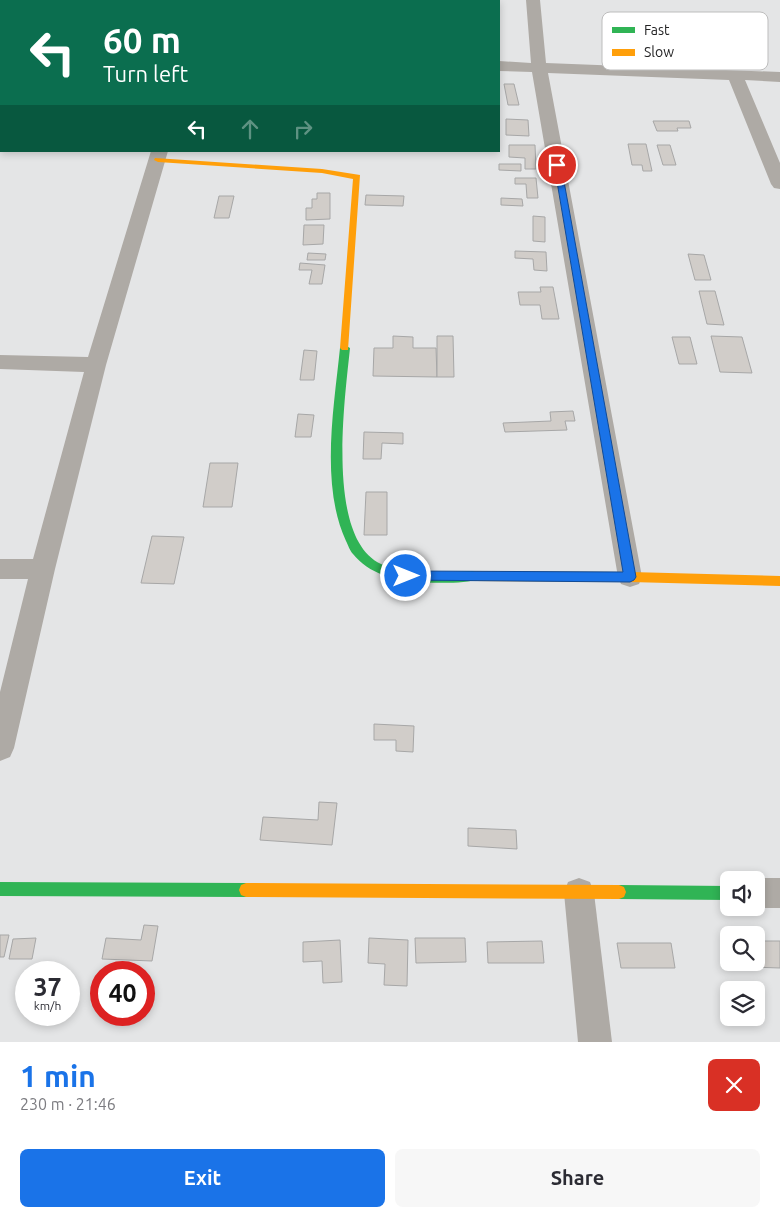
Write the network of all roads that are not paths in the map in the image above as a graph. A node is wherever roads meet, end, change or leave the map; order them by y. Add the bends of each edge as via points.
1 (533, 0) edge
2 (500, 66) edge
3 (539, 67) junction
4 (602, 70) edge
5 (604, 70) edge
6 (735, 76) junction
7 (780, 78) edge
8 (159, 155) edge
9 (780, 184) edge
10 (0, 362) edge
11 (96, 365) junction
12 (0, 569) edge
13 (43, 569) junction
14 (630, 577) junction
15 (780, 581) edge
16 (0, 748) edge
17 (0, 889) edge
18 (579, 893) junction
19 (720, 893) edge
20 (765, 893) edge
21 (780, 894) edge
22 (595, 1042) edge

1 - 3 street
2 - 3 street
3 - 4 street
3 - 14 street
5 - 6 street
6 - 7 street
6 - 9 street
8 - 11 street
8 - 14 street via 322,171 357,178 336,470 340,505 352,543 362,559 375,568 406,576
10 - 11 street
11 - 13 street
12 - 13 street
13 - 16 street
14 - 15 street
17 - 18 street
18 - 19 street
18 - 22 street
20 - 21 street

